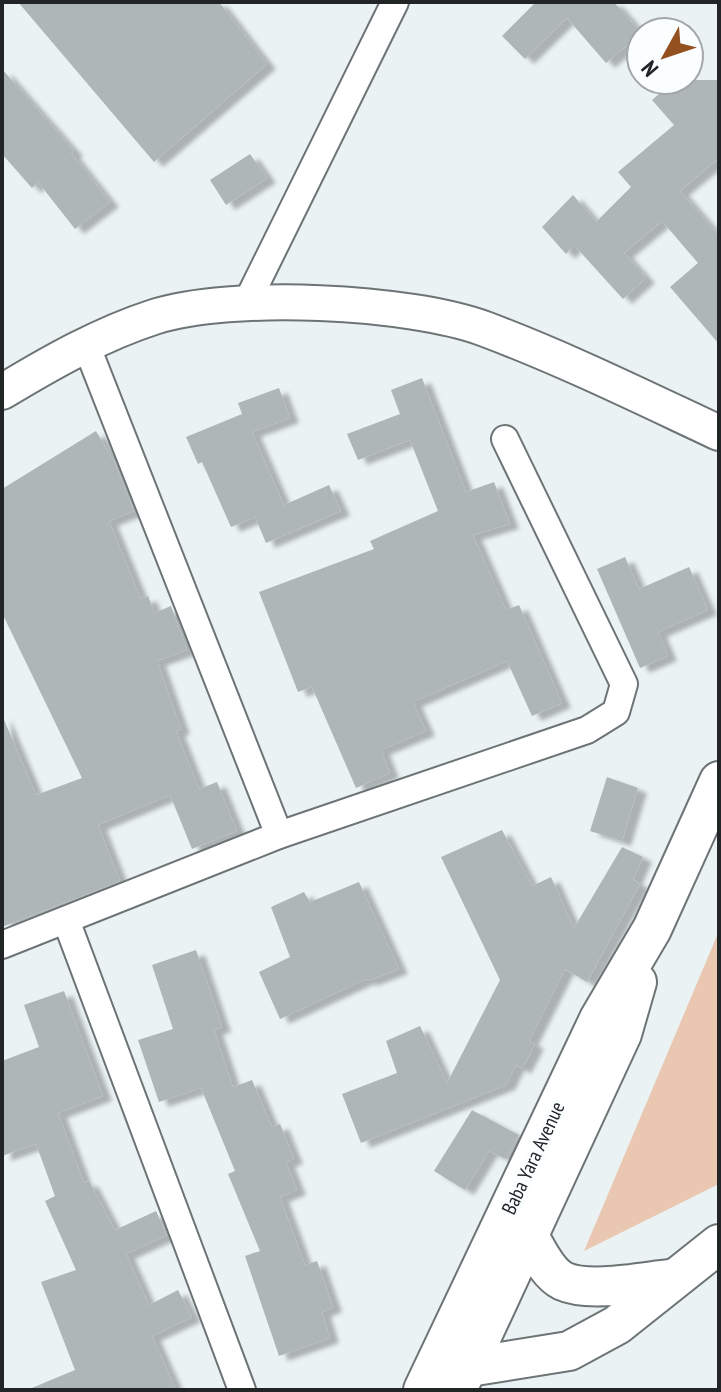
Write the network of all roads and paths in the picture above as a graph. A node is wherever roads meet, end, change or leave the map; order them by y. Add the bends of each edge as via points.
1 (395, 2) edge
2 (247, 302) junction
3 (87, 347) junction
4 (2, 392) edge
5 (719, 433) edge
6 (505, 439) dead end
7 (719, 781) edge
8 (279, 835) junction
9 (66, 920) junction
10 (652, 929) junction
11 (2, 945) edge
12 (529, 1236) junction
13 (719, 1244) edge
14 (670, 1279) junction
15 (445, 1380) edge
16 (242, 1390) edge

1 - 2 street
2 - 3 street via 156,316
2 - 5 street via 373,306 483,328
3 - 4 street
3 - 8 street
6 - 8 street via 624,684 616,712 587,730
7 - 10 main road, Baba Yara Avenue
8 - 9 street
9 - 11 street
9 - 16 street
10 - 12 main road, Baba Yara Avenue via 622,1034
10 - 15 main road, Baba Yara Avenue via 599,1019
12 - 14 main road via 550,1270 564,1281 603,1286
12 - 15 main road, Baba Yara Avenue
13 - 14 main road
14 - 15 main road via 617,1325 569,1351

